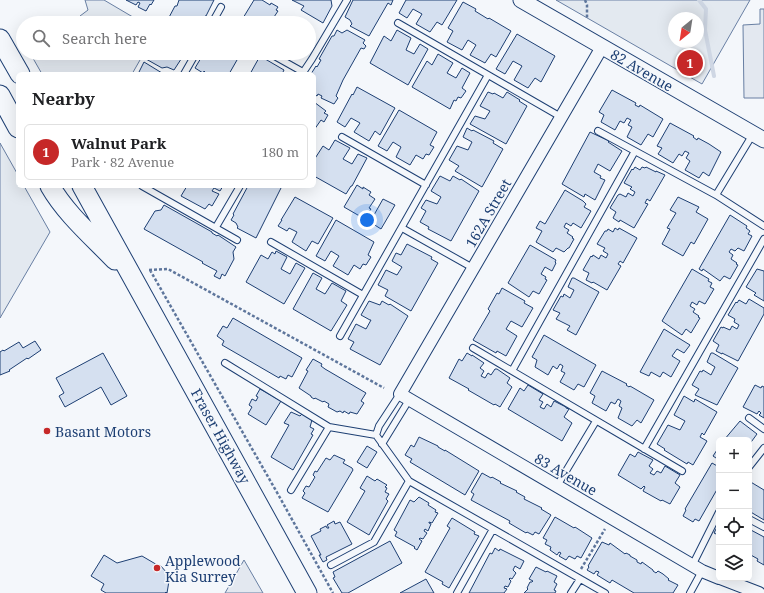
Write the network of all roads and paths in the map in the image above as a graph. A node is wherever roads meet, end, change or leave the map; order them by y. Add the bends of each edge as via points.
1 (347, 0) edge
2 (521, 0) edge
3 (585, 0) edge
4 (221, 7) dead end
5 (217, 16) edge
6 (587, 19) dead end
7 (398, 23) dead end
8 (0, 38) edge
9 (602, 47) junction
10 (316, 52) edge
11 (192, 60) edge
12 (281, 60) edge
13 (311, 60) edge
14 (19, 72) edge
15 (185, 72) edge
16 (300, 72) edge
17 (303, 72) edge
18 (488, 75) junction
19 (0, 95) edge
20 (561, 117) junction
21 (16, 124) edge
22 (598, 131) dead end
23 (342, 137) dead end
24 (758, 137) edge
25 (635, 151) junction
26 (426, 185) junction
27 (51, 188) edge
28 (83, 188) edge
29 (146, 188) edge
30 (239, 188) edge
31 (716, 195) junction
32 (764, 226) edge
33 (216, 228) junction
34 (402, 228) junction
35 (237, 240) dead end
36 (764, 240) edge
37 (272, 242) dead end
38 (473, 268) junction
39 (143, 274) junction
40 (364, 295) junction
41 (340, 336) dead end
42 (473, 348) dead end
43 (225, 363) dead end
44 (512, 371) junction
45 (384, 388) dead end
46 (404, 397) junction
47 (749, 418) dead end
48 (596, 421) junction
49 (329, 427) junction
50 (764, 429) edge
51 (376, 435) junction
52 (382, 444) junction
53 (764, 448) edge
54 (644, 449) junction
55 (752, 463) edge
56 (682, 472) dead end
57 (409, 482) junction
58 (557, 486) junction
59 (291, 490) dead end
60 (716, 520) edge
61 (752, 520) edge
62 (764, 526) edge
63 (605, 528) dead end
64 (493, 529) junction
65 (331, 565) dead end
66 (697, 568) junction
67 (716, 576) edge
68 (578, 578) junction
69 (728, 581) edge
70 (307, 593) edge
71 (333, 593) edge
72 (457, 593) edge
73 (571, 593) edge
74 (605, 593) edge
75 (690, 593) edge
76 (759, 593) edge

1 - 10 lane
2 - 9 street, 82 Avenue
3 - 6 path
4 - 5 lane
7 - 18 lane
8 - 14 main road
9 - 20 street, 162A Street
9 - 24 street, 82 Avenue
11 - 15 lane
12 - 16 lane
13 - 17 lane
18 - 20 lane
18 - 26 lane
19 - 21 main road
20 - 38 street, 162A Street
22 - 25 lane
23 - 26 lane
24 - 31 lane
25 - 31 lane
25 - 44 lane
26 - 34 lane
27 - 39 main road, Fraser Highway via 74,217
28 - 39 main road, Fraser Highway
29 - 33 lane
30 - 33 lane
31 - 32 lane
33 - 35 lane
34 - 38 lane
34 - 40 lane
36 - 54 lane
37 - 40 lane
38 - 46 street, 162A Street
39 - 45 path via 168,269
39 - 70 main road, Fraser Highway
39 - 71 path via 279,496
40 - 41 lane
42 - 44 lane
43 - 49 lane
44 - 48 lane
46 - 51 lane via 379,426
46 - 52 lane
46 - 58 street, 83 Avenue
47 - 50 lane
48 - 54 lane
48 - 58 lane
49 - 51 lane
49 - 59 lane
51 - 52 lane
52 - 57 lane
53 - 55 lane
54 - 56 lane
57 - 64 lane
57 - 65 lane via 374,542
58 - 66 street, 83 Avenue
60 - 66 lane
61 - 62 lane
63 - 68 path
64 - 68 lane
64 - 72 lane
66 - 67 street, 83 Avenue
66 - 75 lane
68 - 73 lane
68 - 74 lane
69 - 76 street, 83 Avenue

